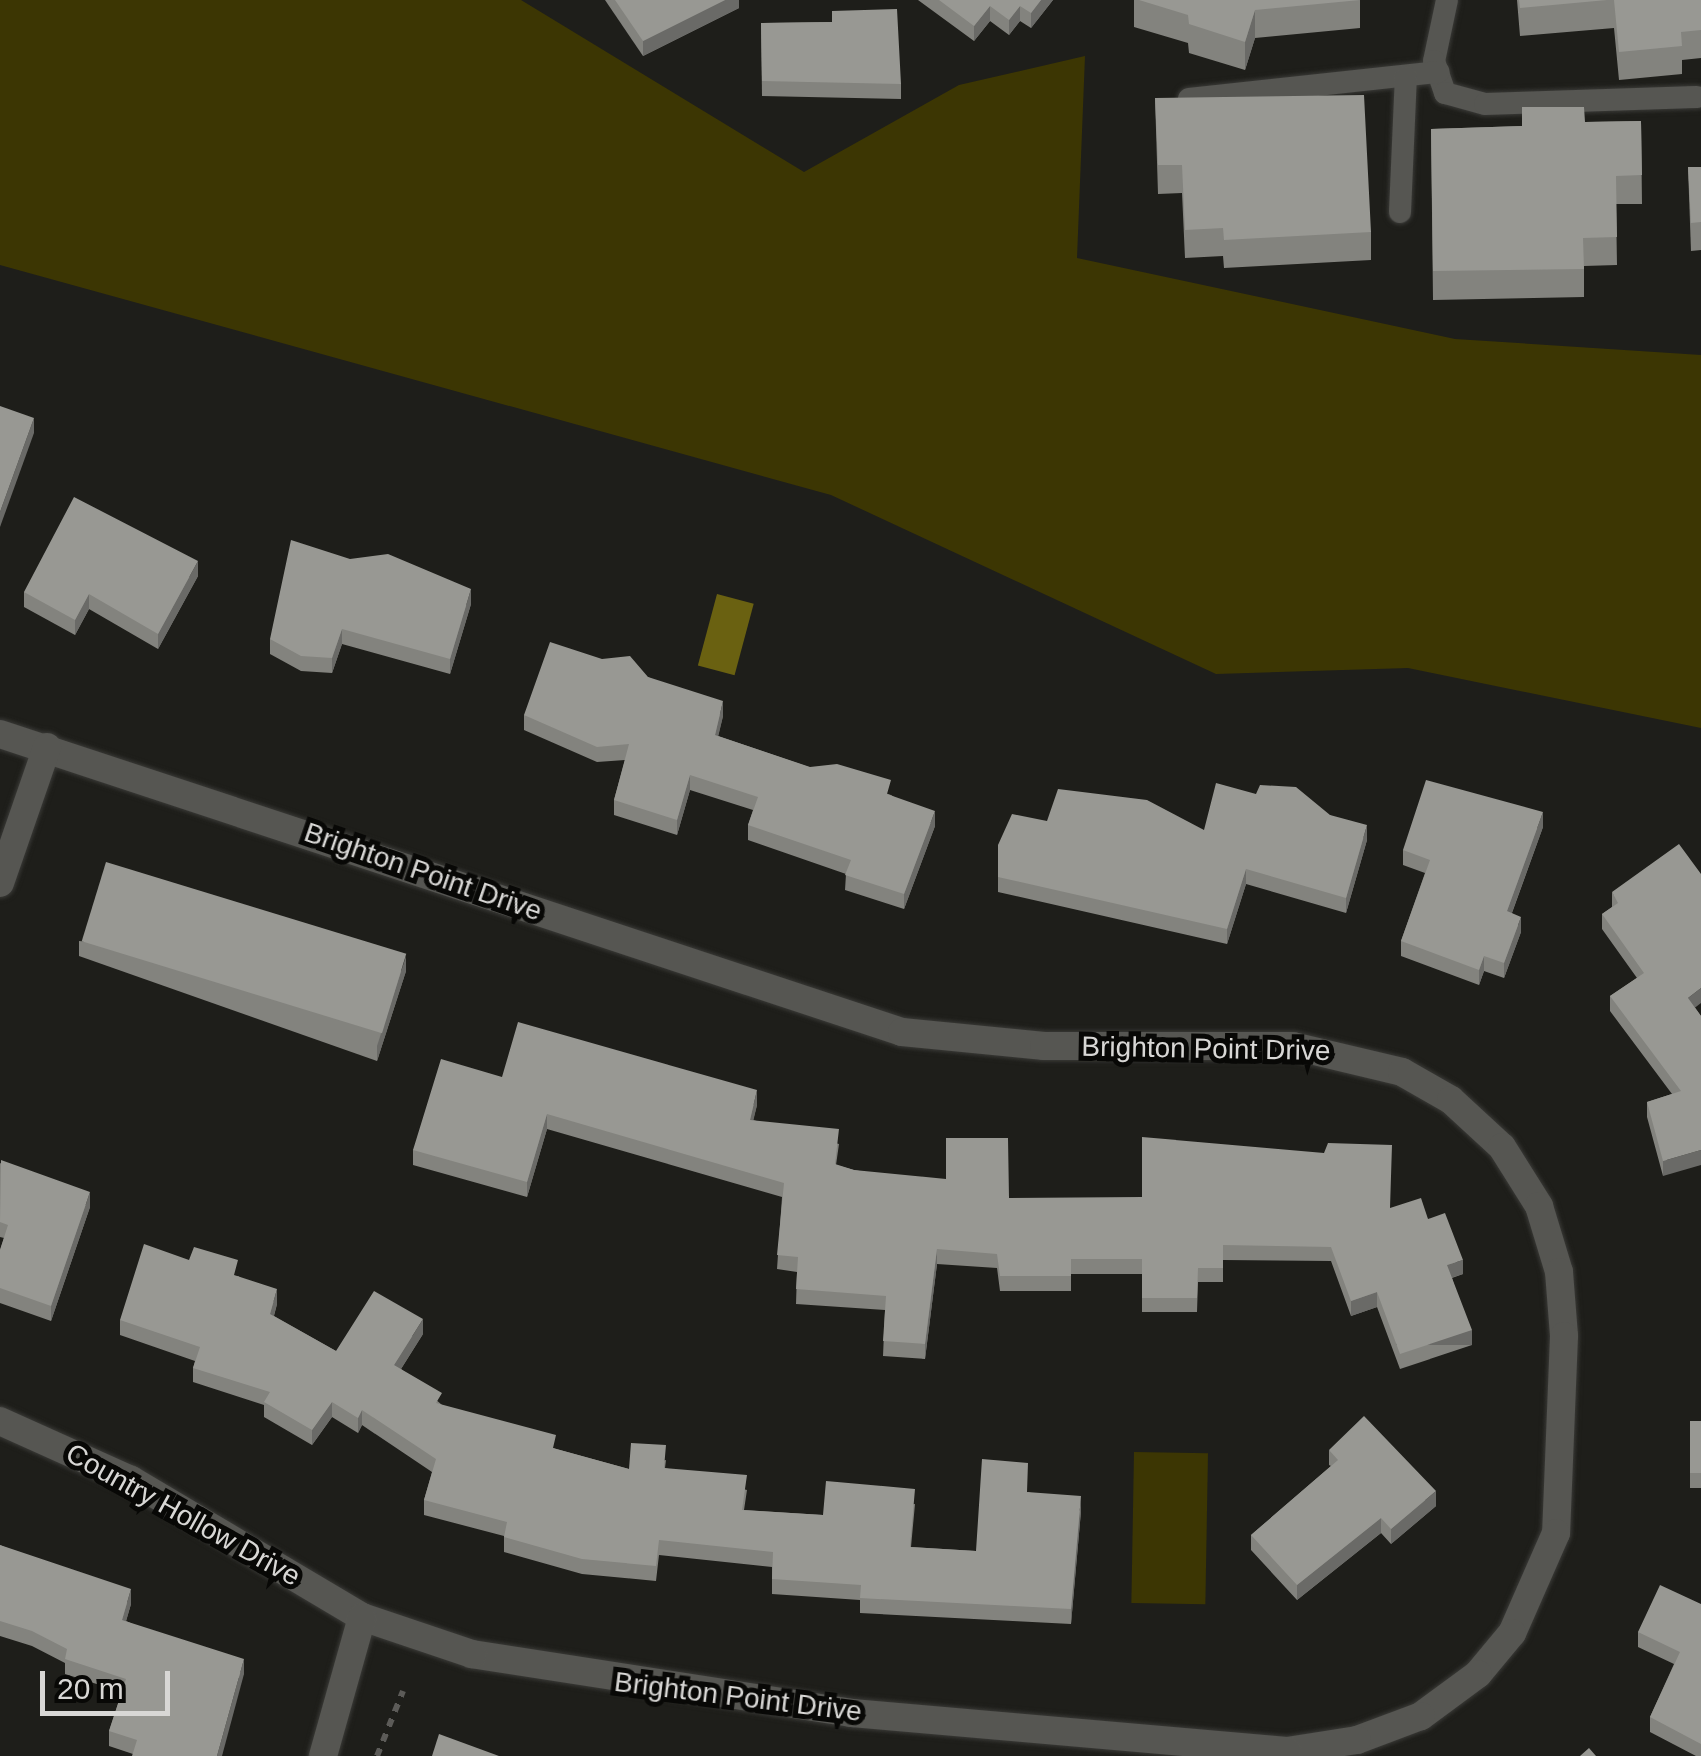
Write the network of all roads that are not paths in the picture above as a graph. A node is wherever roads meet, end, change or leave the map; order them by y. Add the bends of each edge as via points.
1 (1447, 0) edge
2 (1439, 72) junction
3 (1406, 77) junction
4 (1697, 97) dead end
5 (1189, 99) edge
6 (1400, 212) dead end
7 (0, 734) edge
8 (47, 747) junction
9 (0, 883) edge
10 (0, 1420) edge
11 (362, 1617) junction
12 (322, 1756) edge

1 - 2 lane
2 - 3 lane
2 - 4 lane via 1446,93 1485,104
3 - 5 lane
3 - 6 lane
7 - 8 street, Brighton Point Drive
8 - 9 street
8 - 11 street, Brighton Point Drive via 902,1032 1044,1046 1348,1053 1451,1100 1502,1147 1538,1206 1559,1272 1564,1336 1556,1533 1538,1586 1478,1674 1421,1716 1356,1740 1267,1750 852,1713 572,1676
10 - 11 street, Country Hollow Drive via 130,1480
11 - 12 street

